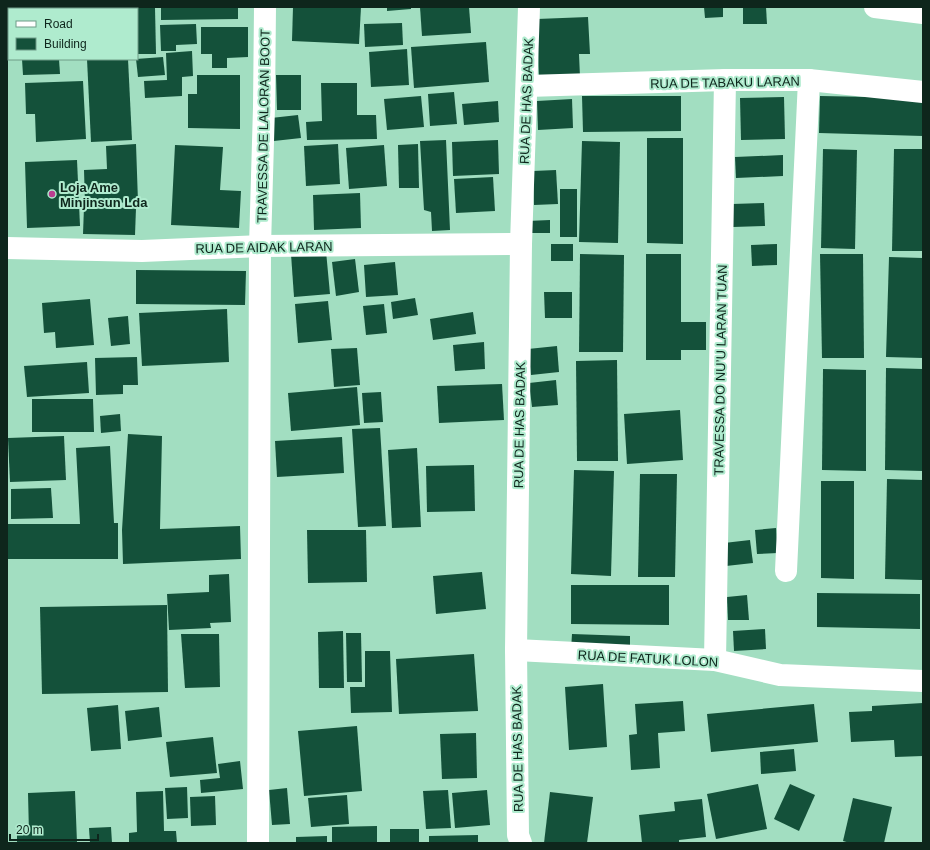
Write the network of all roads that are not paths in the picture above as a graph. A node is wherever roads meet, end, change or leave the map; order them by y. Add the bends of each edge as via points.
1 (265, 7) edge
2 (529, 7) edge
3 (875, 7) edge
4 (923, 13) edge
5 (725, 80) junction
6 (809, 80) junction
7 (527, 86) junction
8 (923, 92) edge
9 (521, 244) junction
10 (260, 246) junction
11 (7, 248) edge
12 (786, 571) dead end
13 (516, 650) junction
14 (715, 660) junction
15 (923, 681) edge
16 (258, 843) edge
17 (521, 843) edge

1 - 10 street, TRAVESSA DE LALORAN BOOT
2 - 7 street, RUA DE HAS BADAK
3 - 4 street
5 - 6 street, RUA DE TABAKU LARAN
5 - 7 street, RUA DE TABAKU LARAN
5 - 14 street, TRAVESSA DO NU’U LARAN TUAN
6 - 8 street, RUA DE TABAKU LARAN
6 - 12 street
7 - 9 street, RUA DE HAS BADAK
9 - 10 street, RUA DE AIDAK LARAN
9 - 13 street, RUA DE HAS BADAK
10 - 11 street, RUA DE AIDAK LARAN via 142,251
10 - 16 street, TRAVESSA DE LALORAN BOOT
13 - 14 street, RUA DE FATUK LOLON
13 - 17 street, RUA DE HAS BADAK via 518,835
14 - 15 street, RUA DE FATUK LOLON via 780,675

